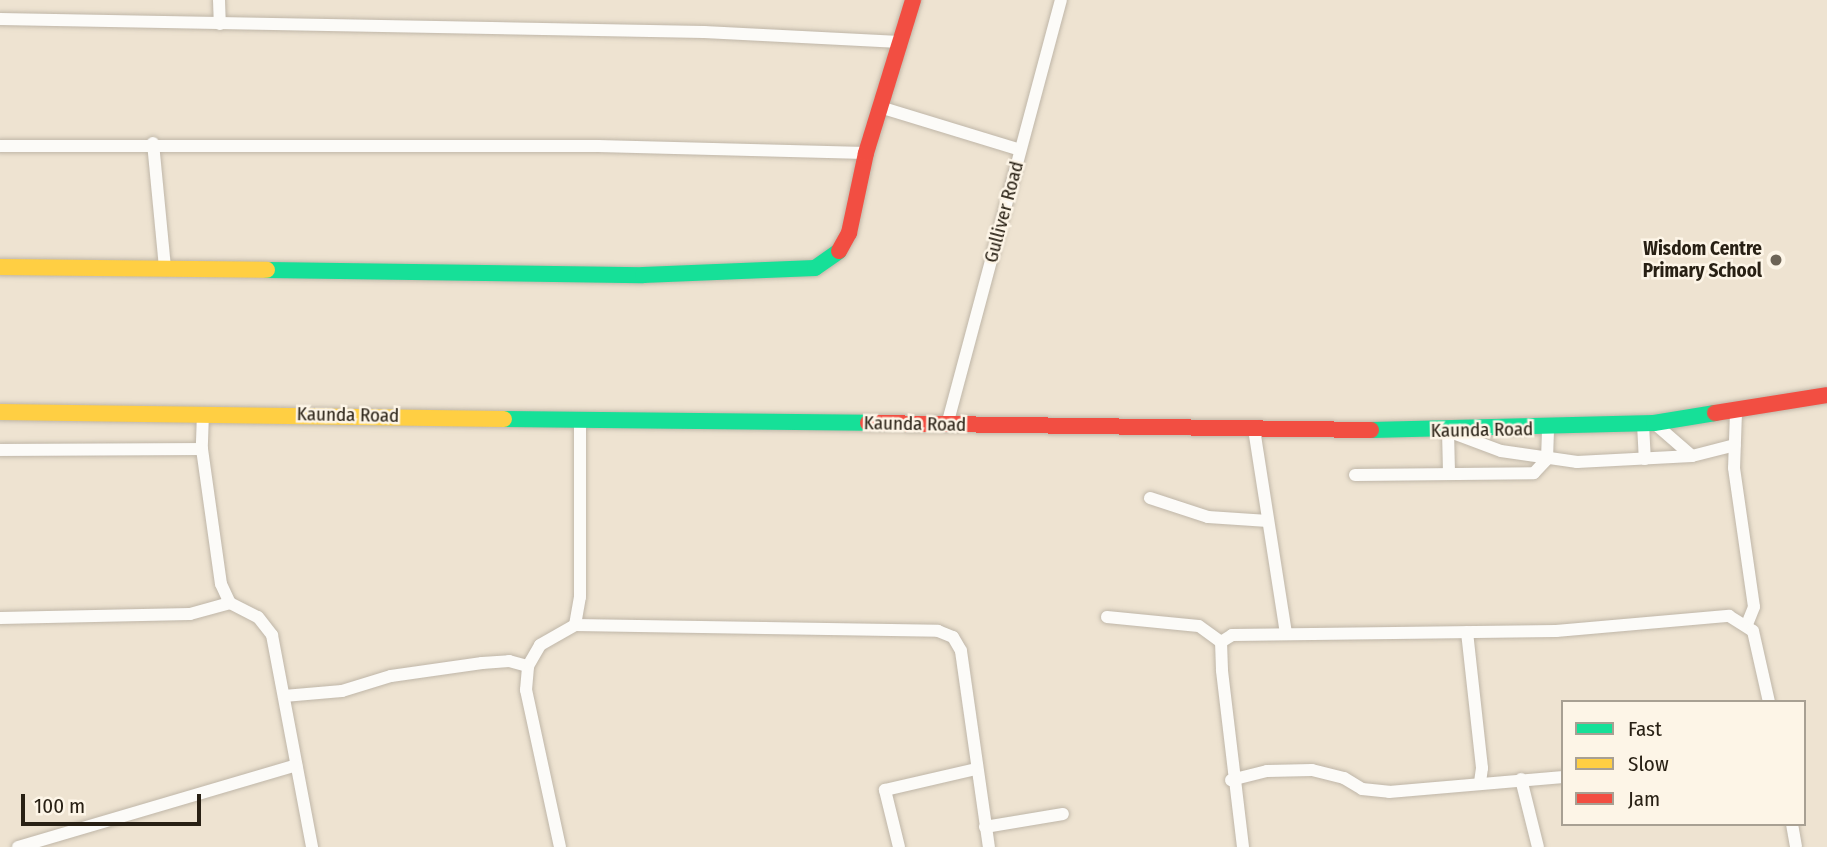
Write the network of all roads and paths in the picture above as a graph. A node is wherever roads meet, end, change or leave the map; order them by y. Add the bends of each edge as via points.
1 (219, 0) edge
2 (913, 0) edge
3 (1061, 0) edge
4 (0, 19) edge
5 (220, 24) junction
6 (900, 42) junction
7 (883, 108) junction
8 (153, 144) junction
9 (0, 146) edge
10 (1020, 150) junction
11 (866, 153) junction
12 (0, 267) edge
13 (165, 267) junction
14 (1827, 395) edge
15 (0, 412) edge
16 (1736, 412) junction
17 (202, 413) junction
18 (580, 418) junction
19 (1649, 423) junction
20 (947, 425) junction
21 (1254, 429) junction
22 (1548, 429) junction
23 (1448, 431) junction
24 (1734, 445) junction
25 (202, 449) junction
26 (0, 450) edge
27 (1692, 456) junction
28 (1547, 459) junction
29 (1645, 459) junction
30 (1449, 473) junction
31 (1355, 475) dead end
32 (1150, 498) dead end
33 (1268, 521) junction
34 (230, 603) junction
35 (1107, 617) dead end
36 (0, 618) edge
37 (1747, 624) junction
38 (575, 625) junction
39 (1466, 632) junction
40 (1286, 633) junction
41 (1221, 642) junction
42 (528, 666) junction
43 (284, 696) junction
44 (1769, 700) edge
45 (296, 765) junction
46 (976, 769) junction
47 (1561, 777) edge
48 (1521, 779) junction
49 (1231, 780) junction
50 (1480, 783) junction
51 (1063, 814) dead end
52 (1792, 826) edge
53 (985, 828) junction
54 (18, 847) edge
55 (312, 847) edge
56 (559, 847) edge
57 (899, 847) edge
58 (989, 847) edge
59 (1242, 847) edge
60 (1538, 847) edge
61 (1797, 847) edge

1 - 5 street
2 - 6 main road
3 - 10 street, Gulliver Road
4 - 5 street
5 - 6 street via 704,32
6 - 7 main road
7 - 10 street
7 - 11 main road
8 - 9 street
8 - 11 street
8 - 13 street
10 - 20 street, Gulliver Road
11 - 13 main road via 845,245 827,263 802,271 643,275
12 - 13 main road
14 - 16 main road, Kaunda Road
15 - 17 main road, Kaunda Road
16 - 19 main road, Kaunda Road
16 - 24 street
17 - 18 main road, Kaunda Road
17 - 25 street
18 - 20 main road, Kaunda Road
18 - 38 street via 580,597
19 - 22 main road, Kaunda Road
19 - 27 street
19 - 29 street
20 - 21 main road, Kaunda Road
21 - 23 main road, Kaunda Road
21 - 33 street
22 - 23 main road, Kaunda Road
22 - 28 street
23 - 28 street via 1476,445
23 - 30 street
24 - 27 street
24 - 37 street via 1754,607
25 - 26 street
25 - 34 street via 221,584
27 - 29 street
28 - 29 street
28 - 30 street via 1534,473
30 - 31 street
32 - 33 street via 1208,517
33 - 40 street via 1279,564
34 - 36 street via 190,614
34 - 43 street via 267,624
35 - 41 street via 1199,626
37 - 39 street via 1719,615 1591,630
37 - 44 street via 1757,640
38 - 42 street via 540,645
38 - 46 street via 937,631 953,637 961,651
39 - 40 street
39 - 50 street
40 - 41 street via 1233,635
41 - 49 street
42 - 43 street via 509,661 470,665 391,676 342,691
42 - 56 street via 529,712
43 - 45 street
45 - 54 street
45 - 55 street
46 - 53 street
46 - 57 street via 885,790
47 - 48 street
48 - 50 street
48 - 60 street
49 - 50 street via 1294,769 1344,778 1373,792
49 - 59 street
51 - 53 street
52 - 61 street
53 - 58 street

